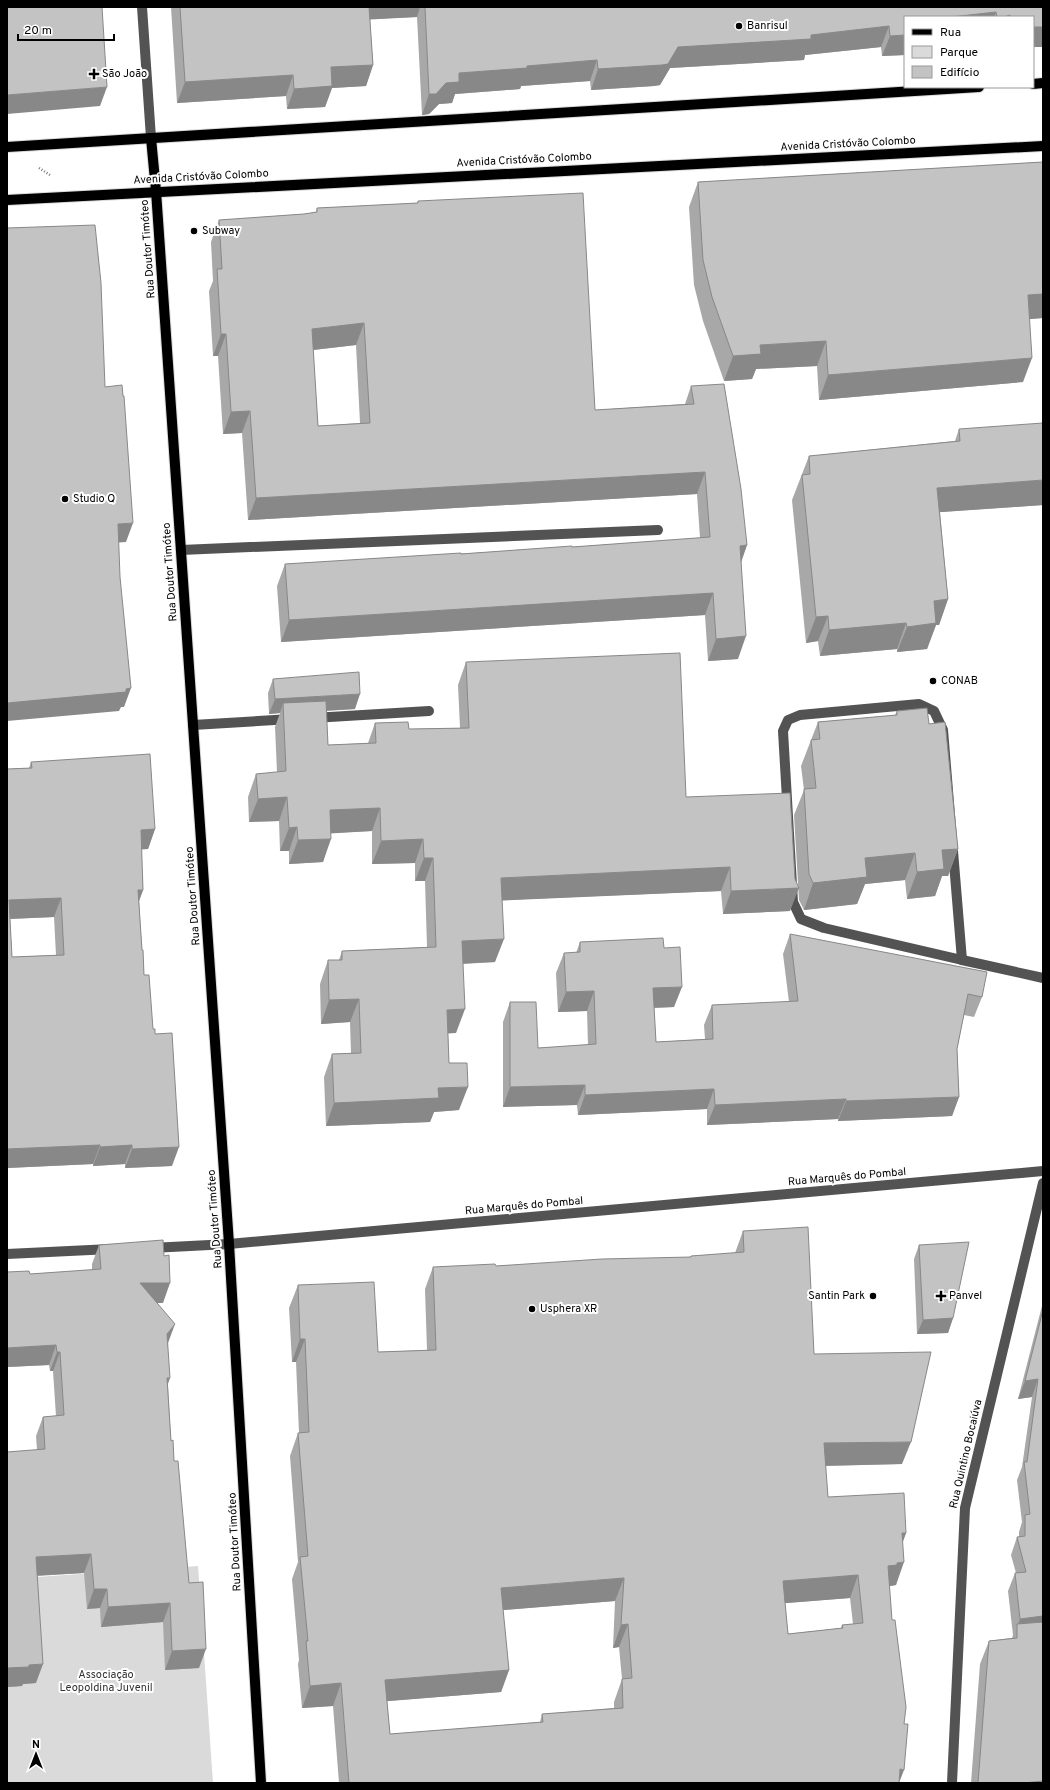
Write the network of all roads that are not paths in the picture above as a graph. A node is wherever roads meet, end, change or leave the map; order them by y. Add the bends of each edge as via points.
1 (142, 7) edge
2 (963, 88) edge
3 (151, 138) junction
4 (1043, 146) edge
5 (8, 147) edge
6 (156, 191) junction
7 (7, 200) edge
8 (658, 530) dead end
9 (181, 550) junction
10 (429, 711) dead end
11 (193, 725) junction
12 (962, 960) junction
13 (1043, 978) edge
14 (1043, 1171) edge
15 (1043, 1183) edge
16 (229, 1244) junction
17 (142, 1248) edge
18 (118, 1249) edge
19 (7, 1254) edge
20 (261, 1783) edge
21 (952, 1783) edge

1 - 3 street, Rua Doutor Timóteo
2 - 3 main road
3 - 5 main road
3 - 6 main road, Rua Doutor Timóteo
4 - 6 main road, Avenida Cristóvão Colombo
6 - 7 main road, Avenida Cristóvão Colombo
6 - 9 main road, Rua Doutor Timóteo
8 - 9 street
9 - 11 main road, Rua Doutor Timóteo
10 - 11 street
11 - 16 main road, Rua Doutor Timóteo
12 - 12 street via 824,928 801,919 793,902 783,731 788,720 800,715 919,704 934,711 943,730
12 - 13 street
14 - 16 street, Rua Marquês do Pombal
15 - 21 street, Rua Quintino Bocaiúva via 965,1508
16 - 17 street, Rua Marquês do Pombal
16 - 20 main road, Rua Doutor Timóteo
18 - 19 street

